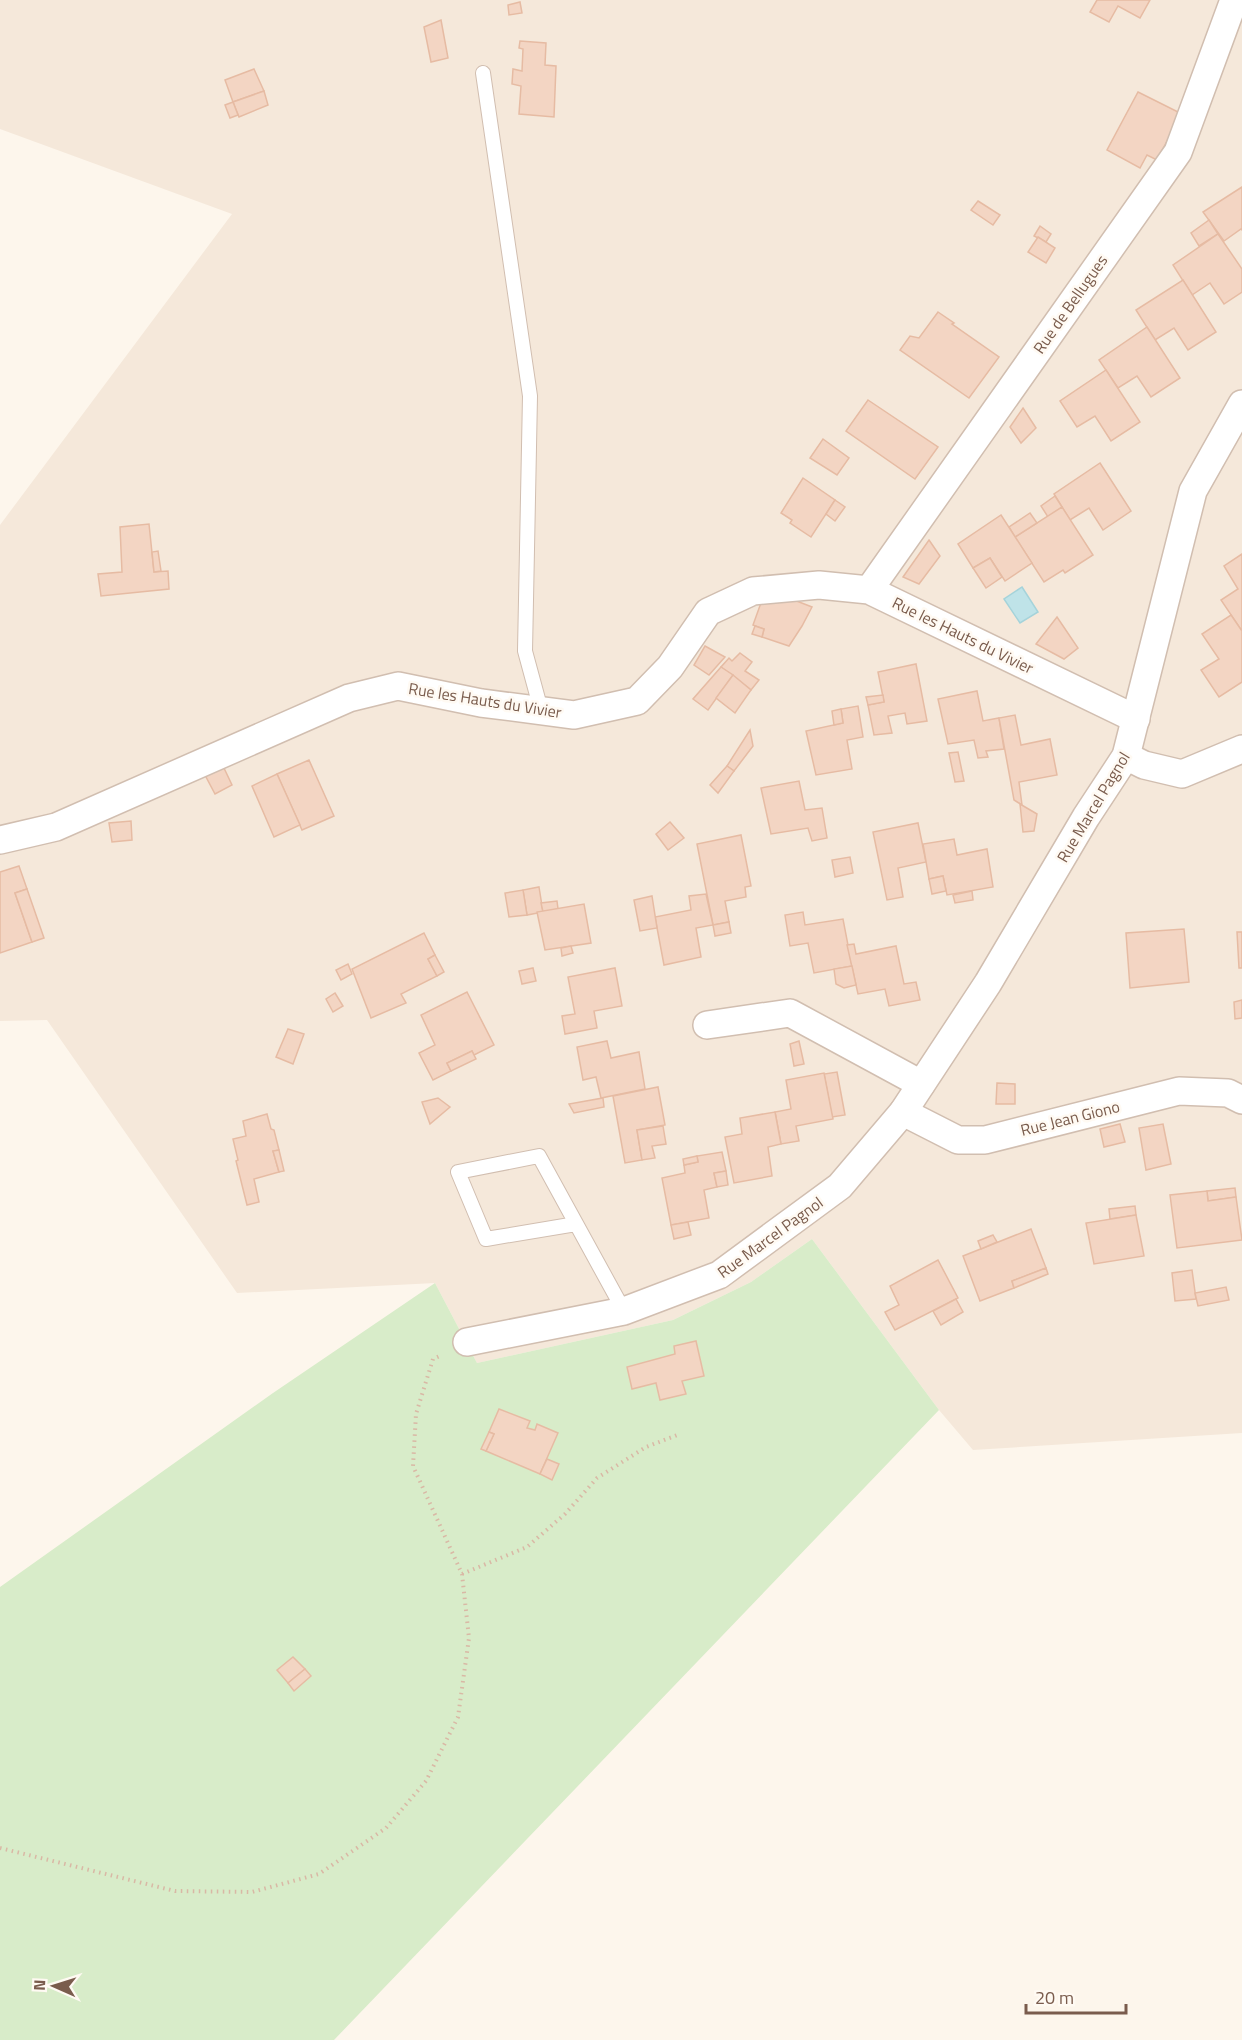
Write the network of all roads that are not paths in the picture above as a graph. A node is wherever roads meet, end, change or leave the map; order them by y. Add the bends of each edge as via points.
1 (1237, 2) edge
2 (483, 73) dead end
3 (1242, 404) edge
4 (869, 590) junction
5 (541, 710) junction
6 (1136, 719) junction
7 (1242, 750) edge
8 (1126, 756) junction
9 (0, 840) edge
10 (707, 1025) dead end
11 (921, 1084) junction
12 (1242, 1100) edge
13 (903, 1112) junction
14 (576, 1224) junction
15 (624, 1311) junction
16 (466, 1342) road end

1 - 4 street, Rue de Bellugues via 1178,152
2 - 5 lane via 530,396 525,651
3 - 6 street, Rue Marcel Pagnol via 1193,491
4 - 5 street, Rue les Hauts du Vivier via 819,585 753,591 708,612 670,667 637,701 574,715
4 - 6 street, Rue les Hauts du Vivier
5 - 9 street, Rue les Hauts du Vivier via 481,703 398,686 349,698 56,827
6 - 8 street, Rue Marcel Pagnol
7 - 8 street via 1182,774 1144,765
8 - 11 street, Rue Marcel Pagnol via 988,983
10 - 11 street via 790,1013
11 - 13 street, Rue Marcel Pagnol
12 - 13 street, Rue Jean Giono via 1228,1093 1179,1091 985,1140 958,1140
13 - 15 street, Rue Marcel Pagnol via 840,1186 719,1275
14 - 14 lane via 539,1156 458,1172 486,1239
14 - 15 lane
15 - 16 street, Rue Marcel Pagnol

